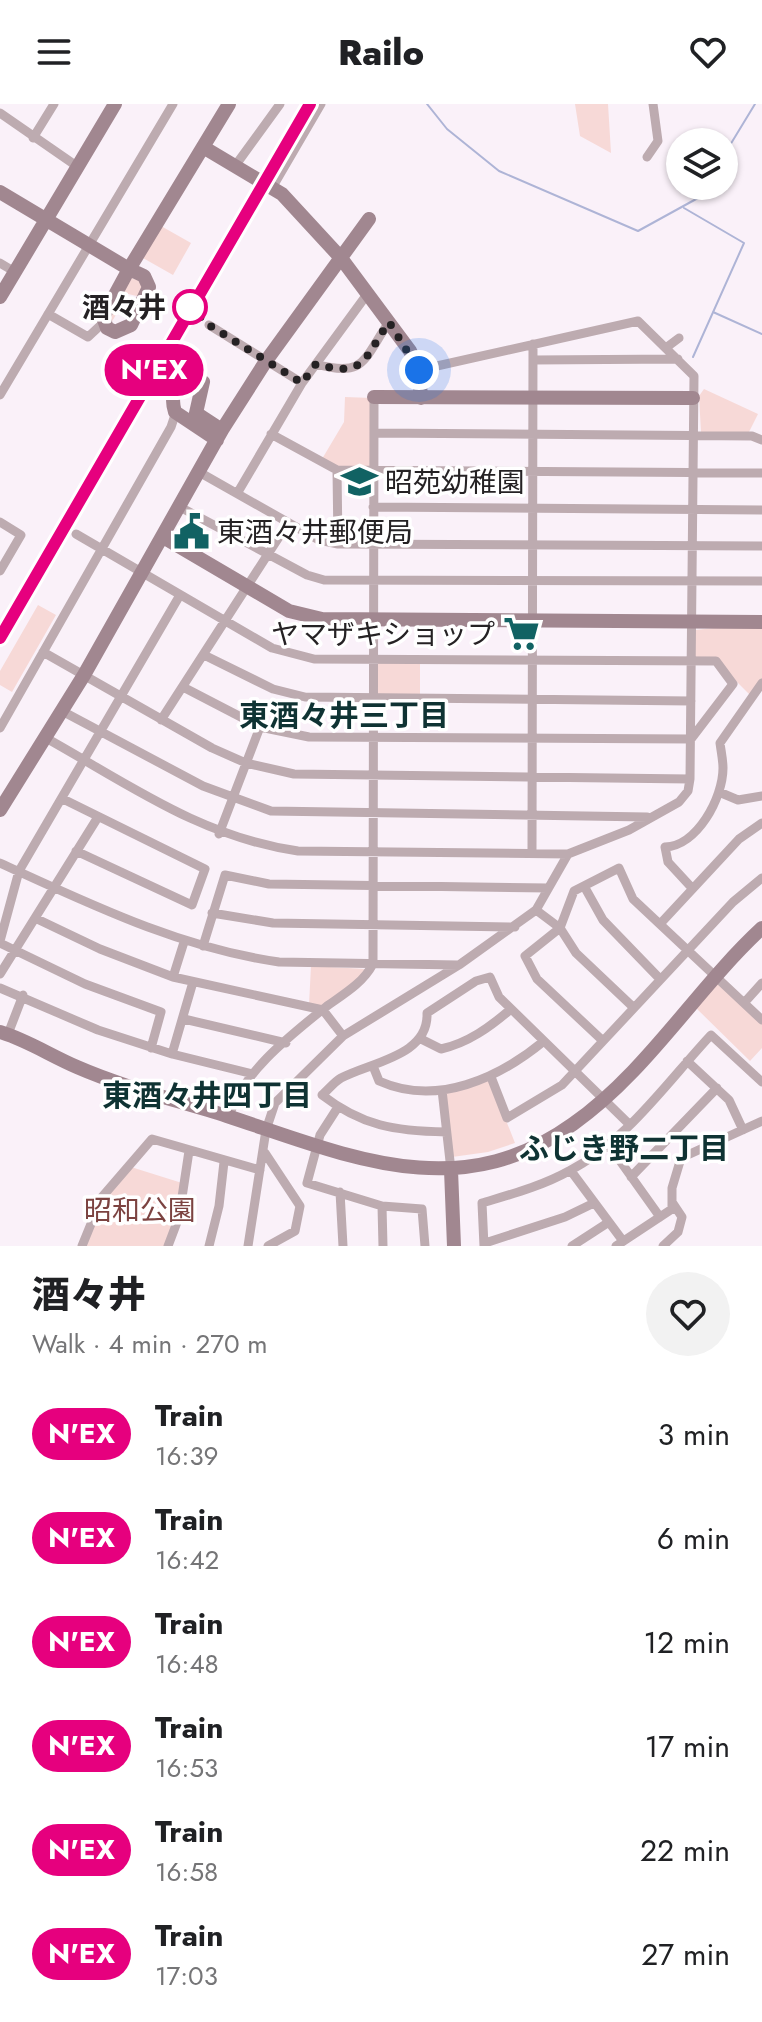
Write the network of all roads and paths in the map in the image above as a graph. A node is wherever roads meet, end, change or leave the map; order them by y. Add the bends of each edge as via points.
1 (54, 104) edge
2 (115, 104) edge
3 (173, 104) edge
4 (228, 104) edge
5 (280, 104) edge
6 (321, 104) edge
7 (653, 104) edge
8 (0, 113) edge
9 (33, 138) junction
10 (203, 147) junction
11 (647, 157) dead end
12 (235, 166) junction
13 (78, 167) junction
14 (272, 188) junction
15 (0, 192) edge
16 (369, 219) dead end
17 (45, 220) junction
18 (88, 246) junction
19 (341, 258) junction
20 (0, 263) edge
21 (129, 269) junction
22 (15, 272) junction
23 (368, 293) junction
24 (0, 297) edge
25 (48, 314) junction
26 (389, 322) junction
27 (103, 323) junction
28 (209, 325) dead end
29 (679, 338) dead end
30 (533, 344) junction
31 (667, 347) junction
32 (678, 359) junction
33 (534, 360) junction
34 (266, 361) junction
35 (316, 364) junction
36 (419, 370) junction
37 (302, 383) junction
38 (0, 395) edge
39 (374, 397) joint
40 (421, 398) junction
41 (533, 398) junction
42 (693, 398) junction
43 (176, 412) junction
44 (374, 433) junction
45 (271, 434) junction
46 (219, 435) junction
47 (533, 435) junction
48 (692, 436) junction
49 (762, 440) edge
50 (337, 470) junction
51 (373, 470) junction
52 (199, 472) junction
53 (534, 472) junction
54 (691, 473) junction
55 (762, 473) edge
56 (238, 492) junction
57 (180, 507) junction
58 (373, 507) junction
59 (533, 508) junction
60 (692, 510) junction
61 (762, 510) edge
62 (0, 522) edge
63 (288, 523) junction
64 (76, 534) dead end
65 (163, 537) junction
66 (338, 544) junction
67 (375, 544) junction
68 (533, 545) junction
69 (692, 546) junction
70 (762, 546) edge
71 (102, 549) junction
72 (267, 554) junction
73 (0, 571) edge
74 (141, 572) junction
75 (374, 580) junction
76 (534, 581) junction
77 (691, 581) junction
78 (762, 581) edge
79 (246, 587) junction
80 (180, 595) junction
81 (374, 620) junction
82 (224, 621) junction
83 (533, 621) junction
84 (690, 622) junction
85 (762, 622) edge
86 (43, 652) junction
87 (204, 655) junction
88 (373, 659) junction
89 (533, 661) junction
90 (690, 662) junction
91 (84, 675) junction
92 (762, 683) edge
93 (183, 687) junction
94 (121, 697) junction
95 (374, 699) junction
96 (533, 700) junction
97 (691, 701) junction
98 (62, 711) junction
99 (161, 720) junction
100 (260, 727) junction
101 (0, 728) edge
102 (102, 730) junction
103 (46, 738) junction
104 (373, 738) junction
105 (532, 738) junction
106 (691, 739) junction
107 (85, 760) junction
108 (246, 763) junction
109 (374, 775) junction
110 (532, 777) junction
111 (690, 779) junction
112 (719, 792) junction
113 (762, 796) edge
114 (63, 799) junction
115 (231, 799) junction
116 (0, 810) edge
117 (374, 815) junction
118 (532, 816) junction
119 (98, 817) junction
120 (650, 817) junction
121 (762, 823) edge
122 (219, 834) junction
123 (76, 851) junction
124 (374, 852) junction
125 (532, 852) junction
126 (568, 854) junction
127 (0, 863) edge
128 (19, 871) junction
129 (762, 878) edge
130 (54, 886) junction
131 (584, 886) junction
132 (373, 887) junction
133 (548, 888) junction
134 (692, 888) junction
135 (536, 910) junction
136 (212, 913) junction
137 (35, 918) junction
138 (660, 924) junction
139 (373, 927) junction
140 (515, 927) junction
141 (560, 928) junction
142 (762, 928) edge
143 (0, 942) edge
144 (184, 942) junction
145 (203, 946) junction
146 (14, 951) junction
147 (686, 951) junction
148 (373, 964) junction
149 (459, 965) junction
150 (0, 974) edge
151 (173, 977) junction
152 (717, 977) junction
153 (660, 979) junction
154 (193, 982) junction
155 (762, 983) edge
156 (0, 988) edge
157 (23, 995) junction
158 (744, 1003) junction
159 (633, 1007) junction
160 (511, 1009) junction
161 (323, 1010) junction
162 (184, 1019) junction
163 (762, 1020) edge
164 (4, 1033) edge
165 (343, 1036) junction
166 (421, 1039) junction
167 (602, 1040) junction
168 (544, 1041) junction
169 (286, 1043) junction
170 (151, 1048) junction
171 (172, 1054) junction
172 (687, 1061) junction
173 (373, 1066) junction
174 (574, 1070) junction
175 (253, 1074) junction
176 (491, 1077) junction
177 (762, 1082) edge
178 (717, 1088) junction
179 (442, 1090) junction
180 (604, 1100) junction
181 (338, 1107) junction
182 (229, 1117) junction
183 (762, 1121) edge
184 (629, 1124) junction
185 (266, 1130) junction
186 (743, 1130) junction
187 (446, 1132) junction
188 (608, 1144) junction
189 (316, 1145) junction
190 (189, 1151) junction
191 (265, 1153) junction
192 (224, 1162) junction
193 (260, 1170) junction
194 (451, 1170) junction
195 (571, 1171) junction
196 (631, 1177) junction
197 (340, 1192) junction
198 (672, 1202) junction
199 (594, 1203) junction
200 (382, 1206) junction
201 (660, 1217) junction
202 (609, 1222) junction
203 (484, 1244) edge
204 (620, 1244) edge
205 (82, 1246) edge
206 (168, 1246) edge
207 (209, 1246) edge
208 (248, 1246) edge
209 (268, 1246) edge
210 (343, 1246) edge
211 (383, 1246) edge
212 (425, 1246) edge
213 (454, 1246) edge
214 (572, 1246) edge
215 (663, 1246) edge

1 - 9 street
2 - 13 street
3 - 18 street
4 - 10 street
5 - 12 street
6 - 14 street
7 - 11 street via 658,141
8 - 9 street
9 - 13 street
10 - 12 street
10 - 21 street
12 - 14 street
13 - 17 street
14 - 19 street
15 - 17 street
16 - 19 street
17 - 18 street
17 - 22 street
18 - 21 street
18 - 25 street
19 - 23 street
19 - 34 street
20 - 22 street
21 - 27 street
21 - 27 street via 148,281 145,300 126,329 115,332
22 - 24 street
23 - 26 street
23 - 35 street
25 - 27 street via 88,337
25 - 38 street
26 - 35 street via 358,367 344,372
26 - 36 street
28 - 34 street
29 - 31 street
30 - 31 street via 638,321
30 - 33 street
30 - 36 street
31 - 32 street
32 - 33 street
32 - 42 street via 694,376
33 - 41 street
34 - 37 street
34 - 46 street
35 - 37 street
36 - 40 street
37 - 45 street
39 - 40 street
39 - 44 street
40 - 41 street
41 - 42 street
41 - 47 street
42 - 48 street
43 - 46 street
43 - 46 street via 177,386 187,377 198,378 205,386 196,413
43 - 71 street
44 - 47 street
44 - 51 street
45 - 50 street
45 - 56 street
46 - 52 street
47 - 48 street
47 - 53 street
48 - 49 street
48 - 54 street
50 - 51 street
50 - 66 street
51 - 53 street
51 - 58 street
52 - 56 street
52 - 57 street
53 - 54 street
53 - 59 street
54 - 55 street
54 - 60 street
56 - 63 street
57 - 65 street
57 - 72 street
58 - 59 street
58 - 67 street
59 - 60 street
59 - 68 street
60 - 61 street
60 - 69 street
62 - 73 street via 21,535
63 - 66 street
63 - 72 street
64 - 71 street
65 - 74 street
65 - 79 street
66 - 67 street
67 - 68 street
67 - 75 street
68 - 69 street
68 - 76 street
69 - 70 street
69 - 77 street
71 - 74 street
71 - 86 street
72 - 75 street via 324,580
72 - 79 street
74 - 80 street
74 - 91 street
75 - 76 street
75 - 81 street
76 - 77 street
76 - 83 street
77 - 78 street
77 - 84 street
79 - 81 street via 289,611 322,619
79 - 82 street
80 - 82 street
80 - 94 street
81 - 83 street
81 - 88 street
82 - 87 street
82 - 88 street via 272,648 314,659
83 - 84 street
83 - 89 street
84 - 85 street
84 - 90 street
86 - 91 street
86 - 101 street
87 - 93 street
87 - 95 street via 273,689 305,697
88 - 89 street
88 - 95 street
89 - 90 street
89 - 96 street
90 - 97 street
90 - 106 street via 716,661 733,684
91 - 94 street
91 - 98 street
92 - 112 street via 720,743
93 - 99 street
93 - 100 street
94 - 99 street
94 - 102 street
95 - 96 street
95 - 104 street
96 - 97 street
96 - 105 street
97 - 106 street
98 - 102 street
98 - 103 street
99 - 108 street
100 - 104 street via 309,737
100 - 108 street
102 - 107 street
102 - 115 street
103 - 107 street
103 - 116 street
104 - 105 street
104 - 109 street
105 - 106 street
105 - 110 street
106 - 111 street
107 - 114 street
107 - 122 street
108 - 109 street via 294,774
108 - 115 street
109 - 110 street
109 - 117 street
110 - 111 street
110 - 118 street
111 - 120 street via 679,802
112 - 113 street via 738,800
112 - 134 street via 692,838 665,847 668,862
114 - 119 street
114 - 128 street
115 - 117 street via 271,811
115 - 122 street
117 - 118 street
117 - 124 street
118 - 120 street
118 - 125 street
119 - 123 street
119 - 123 street via 205,869 192,905
120 - 126 street
121 - 134 street
122 - 124 street via 298,851
123 - 130 street
124 - 125 street
124 - 132 street
125 - 126 street
126 - 133 street
127 - 128 street
128 - 130 street
128 - 143 street
129 - 147 street
130 - 137 street
130 - 144 street
131 - 138 street via 619,868 633,899
131 - 141 street via 574,891
131 - 153 street via 603,920
132 - 133 street
132 - 136 street via 269,884 225,875
132 - 139 street
133 - 135 street
134 - 138 street
135 - 140 street
135 - 141 street
136 - 139 street via 273,923
136 - 145 street
137 - 146 street
137 - 151 street
138 - 147 street
139 - 140 street
139 - 148 street
140 - 149 street
141 - 159 street via 576,953
141 - 167 street via 525,956 537,979
142 - 152 street
143 - 146 street
144 - 145 street
144 - 151 street
145 - 148 street via 279,962
146 - 150 street
146 - 170 street via 161,1012
147 - 152 street
147 - 153 street
148 - 149 street
148 - 161 street via 367,976
149 - 165 street
151 - 154 street
152 - 158 street
152 - 180 street
153 - 159 street
154 - 161 street
154 - 162 street
155 - 158 street
156 - 157 street
157 - 164 street
157 - 170 street
158 - 163 street
159 - 167 street
160 - 166 street via 458,1045 441,1049
160 - 166 street via 490,977 476,981 427,1013
160 - 168 street
161 - 165 street
161 - 169 street
162 - 169 street
162 - 171 street
164 - 182 street via 98,1075
165 - 185 street via 275,1103
166 - 173 street
167 - 174 street
168 - 174 street
168 - 176 street
169 - 175 street
170 - 171 street
171 - 175 street
172 - 177 street via 711,1035
172 - 178 street
172 - 184 street
173 - 179 street via 379,1081 394,1088
173 - 181 street via 339,1079 322,1095
174 - 176 street via 553,1092 507,1118
174 - 180 street
175 - 182 street via 234,1099
176 - 179 street
178 - 186 street
178 - 196 street
179 - 187 street
180 - 184 street
180 - 194 street via 529,1149
181 - 187 street via 375,1124
181 - 189 street
182 - 185 street
183 - 186 street
184 - 188 street
185 - 189 street
185 - 191 street
186 - 198 street via 681,1158
187 - 194 street
188 - 195 street
188 - 196 street
189 - 194 street via 392,1167
189 - 197 street via 307,1183
190 - 192 street
190 - 205 street via 152,1139 102,1197
190 - 206 street via 179,1217
191 - 193 street
191 - 209 street via 300,1206 295,1231
192 - 193 street
192 - 207 street
193 - 208 street
194 - 213 street
195 - 199 street
195 - 203 street via 482,1203
196 - 201 street
197 - 200 street
197 - 210 street
198 - 201 street via 672,1209
198 - 215 street via 682,1217 678,1232
199 - 202 street
199 - 203 street
200 - 211 street
200 - 212 street via 422,1209
201 - 204 street
202 - 204 street
202 - 214 street

